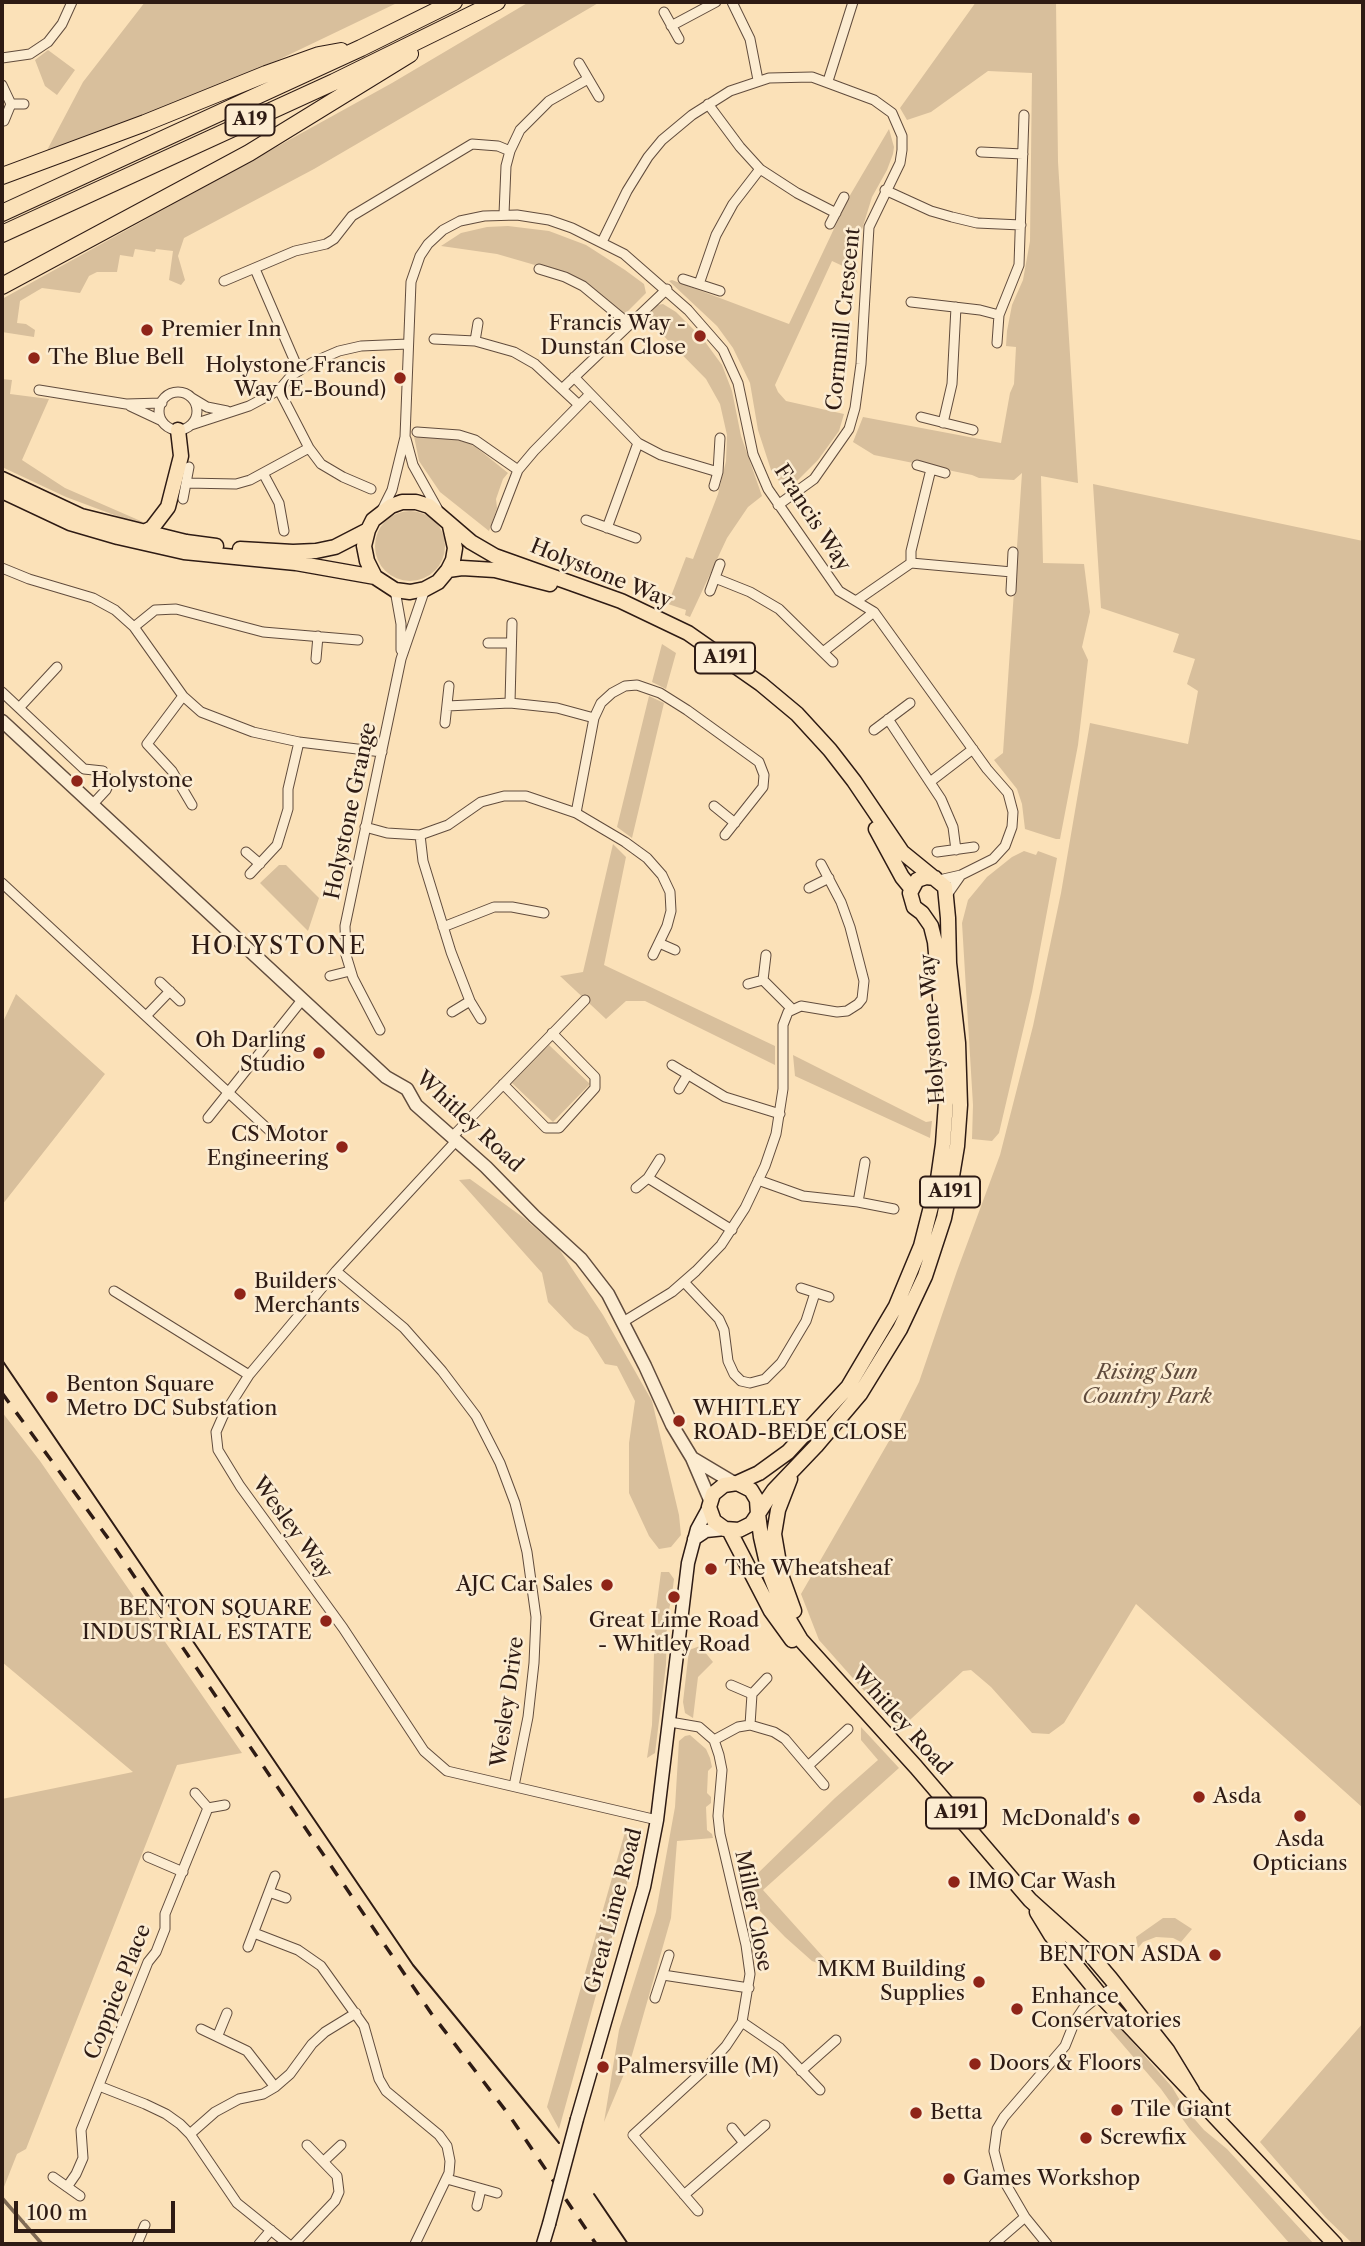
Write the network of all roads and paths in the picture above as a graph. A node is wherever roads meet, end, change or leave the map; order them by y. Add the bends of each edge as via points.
1 (72, 2) edge
2 (454, 2) edge
3 (496, 2) edge
4 (716, 2) edge
5 (732, 2) edge
6 (853, 2) edge
7 (664, 12) dead end
8 (451, 25) junction
9 (671, 26) junction
10 (679, 39) dead end
11 (361, 48) junction
12 (2, 58) edge
13 (579, 63) dead end
14 (588, 79) junction
15 (758, 80) junction
16 (828, 81) junction
17 (2, 85) edge
18 (598, 97) dead end
19 (11, 104) junction
20 (24, 104) dead end
21 (708, 104) junction
22 (1024, 115) dead end
23 (4, 121) dead end
24 (509, 151) junction
25 (981, 152) dead end
26 (1023, 154) junction
27 (760, 169) junction
28 (2, 176) edge
29 (885, 190) junction
30 (844, 197) dead end
31 (2, 213) edge
32 (836, 213) junction
33 (504, 215) junction
34 (830, 224) dead end
35 (1021, 225) junction
36 (2, 234) edge
37 (602, 242) junction
38 (255, 269) junction
39 (539, 269) dead end
40 (683, 279) dead end
41 (224, 281) dead end
42 (699, 284) junction
43 (2, 286) edge
44 (667, 289) junction
45 (720, 292) dead end
46 (911, 302) dead end
47 (956, 307) junction
48 (999, 315) junction
49 (478, 323) dead end
50 (629, 324) junction
51 (434, 339) dead end
52 (475, 341) junction
53 (998, 343) dead end
54 (408, 345) junction
55 (299, 371) junction
56 (575, 377) junction
57 (563, 388) junction
58 (39, 390) dead end
59 (278, 390) junction
60 (590, 394) junction
61 (192, 398) junction
62 (162, 403) junction
63 (126, 404) junction
64 (579, 405) junction
65 (229, 411) junction
66 (921, 417) dead end
67 (162, 421) junction
68 (943, 423) junction
69 (185, 428) junction
70 (973, 430) dead end
71 (417, 432) dead end
72 (405, 437) junction
73 (720, 438) dead end
74 (638, 443) junction
75 (309, 448) junction
76 (917, 465) dead end
77 (189, 467) dead end
78 (932, 469) junction
79 (519, 470) junction
80 (718, 471) junction
81 (263, 472) junction
82 (945, 473) dead end
83 (2, 479) edge
84 (186, 484) junction
85 (714, 486) dead end
86 (371, 489) dead end
87 (2, 491) edge
88 (183, 499) dead end
89 (778, 505) junction
90 (381, 512) junction
91 (445, 520) junction
92 (586, 520) dead end
93 (496, 527) dead end
94 (607, 528) junction
95 (368, 530) junction
96 (284, 531) dead end
97 (144, 532) junction
98 (636, 538) dead end
99 (1013, 552) dead end
100 (720, 564) dead end
101 (911, 564) junction
102 (2, 568) edge
103 (448, 570) junction
104 (1012, 572) junction
105 (374, 577) junction
106 (715, 578) junction
107 (425, 589) junction
108 (396, 590) junction
109 (1011, 591) dead end
110 (710, 592) dead end
111 (856, 601) junction
112 (874, 612) junction
113 (512, 623) dead end
114 (134, 626) junction
115 (318, 636) junction
116 (358, 640) dead end
117 (488, 643) dead end
118 (511, 643) junction
119 (823, 652) junction
120 (316, 659) dead end
121 (401, 659) junction
122 (833, 662) dead end
123 (57, 667) dead end
124 (449, 686) dead end
125 (2, 692) edge
126 (183, 696) junction
127 (510, 703) junction
128 (910, 703) dead end
129 (447, 706) junction
130 (19, 708) junction
131 (594, 718) junction
132 (888, 719) junction
133 (2, 721) edge
134 (445, 723) dead end
135 (874, 730) dead end
136 (299, 742) junction
137 (973, 749) junction
138 (382, 752) junction
139 (930, 782) junction
140 (93, 804) junction
141 (192, 805) dead end
142 (714, 806) dead end
143 (576, 813) junction
144 (735, 823) junction
145 (365, 827) junction
146 (420, 835) junction
147 (725, 835) dead end
148 (974, 848) dead end
149 (956, 850) junction
150 (246, 852) dead end
151 (937, 852) dead end
152 (260, 864) junction
153 (821, 864) dead end
154 (250, 874) dead end
155 (961, 875) junction
156 (829, 878) junction
157 (937, 879) junction
158 (3, 886) edge
159 (809, 888) dead end
160 (911, 888) junction
161 (946, 899) junction
162 (544, 913) dead end
163 (922, 913) junction
164 (443, 927) junction
165 (659, 943) junction
166 (675, 950) dead end
167 (766, 955) dead end
168 (653, 956) dead end
169 (351, 971) junction
170 (330, 976) dead end
171 (762, 980) junction
172 (160, 982) dead end
173 (748, 984) dead end
174 (170, 991) junction
175 (302, 1000) junction
176 (585, 1000) dead end
177 (180, 1001) dead end
178 (470, 1001) junction
179 (792, 1009) junction
180 (452, 1012) dead end
181 (146, 1016) junction
182 (481, 1019) dead end
183 (380, 1030) dead end
184 (552, 1033) junction
185 (672, 1065) dead end
186 (688, 1074) junction
187 (503, 1084) junction
188 (679, 1089) dead end
189 (228, 1094) junction
190 (780, 1114) junction
191 (208, 1118) dead end
192 (271, 1132) dead end
193 (454, 1139) junction
194 (660, 1159) dead end
195 (865, 1162) dead end
196 (648, 1178) junction
197 (758, 1180) junction
198 (636, 1188) dead end
199 (858, 1202) junction
200 (894, 1209) dead end
201 (732, 1230) junction
202 (336, 1270) junction
203 (684, 1282) junction
204 (801, 1288) dead end
205 (114, 1291) dead end
206 (815, 1293) junction
207 (829, 1297) dead end
208 (623, 1322) junction
209 (249, 1375) junction
210 (692, 1458) junction
211 (795, 1468) junction
212 (735, 1483) junction
213 (710, 1503) junction
214 (758, 1514) junction
215 (727, 1530) junction
216 (694, 1539) junction
217 (823, 1666) junction
218 (767, 1678) dead end
219 (731, 1685) dead end
220 (752, 1694) junction
221 (670, 1722) junction
222 (750, 1725) junction
223 (848, 1729) dead end
224 (714, 1740) junction
225 (808, 1766) junction
226 (824, 1785) dead end
227 (514, 1786) junction
228 (195, 1793) dead end
229 (225, 1805) dead end
230 (208, 1808) junction
231 (657, 1820) junction
232 (148, 1857) dead end
233 (183, 1872) junction
234 (275, 1876) dead end
235 (269, 1892) junction
236 (286, 1898) dead end
237 (1030, 1900) junction
238 (254, 1933) junction
239 (248, 1947) dead end
240 (669, 1955) dead end
241 (663, 1975) junction
242 (1110, 1987) junction
243 (749, 1988) junction
244 (655, 1998) dead end
245 (227, 2013) dead end
246 (356, 2013) junction
247 (742, 2022) junction
248 (201, 2029) dead end
249 (218, 2035) junction
250 (836, 2040) dead end
251 (802, 2071) junction
252 (99, 2086) junction
253 (275, 2087) junction
254 (820, 2090) dead end
255 (1192, 2091) junction
256 (765, 2125) dead end
257 (732, 2128) dead end
258 (190, 2134) junction
259 (744, 2143) junction
260 (307, 2145) dead end
261 (341, 2145) dead end
262 (324, 2161) junction
263 (53, 2177) dead end
264 (447, 2179) junction
265 (67, 2187) junction
266 (481, 2189) junction
267 (497, 2193) dead end
268 (684, 2195) junction
269 (80, 2196) dead end
270 (477, 2206) dead end
271 (698, 2211) dead end
272 (1025, 2217) junction
273 (145, 2225) dead end
274 (271, 2230) junction
275 (137, 2244) edge
276 (259, 2244) edge
277 (288, 2244) edge
278 (294, 2244) edge
279 (415, 2244) edge
280 (543, 2244) edge
281 (994, 2244) edge
282 (1047, 2244) edge
283 (1335, 2244) edge

1 - 12 street via 48,42 30,54
2 - 11 highway, A19
3 - 8 highway, A19
4 - 9 street
5 - 15 street via 750,39
6 - 16 street
7 - 9 street
8 - 36 highway, A19
8 - 43 highway via 401,61 248,153
9 - 10 street
11 - 28 highway via 319,55
11 - 31 highway, A19
13 - 14 street
14 - 18 street
14 - 24 street via 536,112
15 - 16 street, Cornmill Crescent via 790,76
15 - 21 street, Cornmill Crescent
16 - 29 street, Cornmill Crescent via 874,100 892,113 899,125 900,163
17 - 19 street
19 - 20 street
19 - 23 street
21 - 27 street
21 - 37 street, Cornmill Crescent via 678,125 648,157
22 - 26 street
24 - 33 street
24 - 38 street via 472,144 359,212 326,244 295,251
25 - 26 street
26 - 35 street
27 - 32 street
27 - 42 street via 716,235
29 - 35 street via 952,217
29 - 89 street, Cornmill Crescent via 867,238 861,364 849,429 814,478
30 - 32 street
32 - 34 street
33 - 37 street, Francis Way via 550,220
33 - 54 street, Francis Way via 460,222 428,244 413,271
35 - 48 street via 1019,265
37 - 44 street, Francis Way
38 - 41 street
38 - 55 street
39 - 50 street via 583,286
40 - 42 street
42 - 45 street
44 - 50 street
44 - 89 street, Francis Way via 732,365 753,454
46 - 47 street
47 - 48 street
47 - 68 street via 952,384
48 - 53 street
49 - 52 street
50 - 56 street
51 - 52 street
52 - 57 street via 514,352
54 - 55 street via 361,346
54 - 72 street, Francis Way
55 - 59 street
56 - 57 street
56 - 60 street
57 - 64 street
58 - 63 street
59 - 65 street
59 - 75 street
60 - 64 street
60 - 74 street
61 - 62 street via 175,393
61 - 65 street via 206,407
61 - 69 street via 197,415
62 - 63 street
62 - 67 street
63 - 67 street
64 - 79 street
65 - 69 street
66 - 68 street
67 - 69 street via 169,428
68 - 70 street
69 - 97 main road via 168,507
71 - 79 street via 475,440
72 - 90 street, Francis Way via 392,490
72 - 91 street, Francis Way via 413,466
73 - 80 street
74 - 80 street via 661,455
74 - 94 street
75 - 81 street
75 - 86 street via 327,469
76 - 78 street
77 - 84 street
78 - 82 street
78 - 101 street
79 - 93 street
80 - 85 street
81 - 84 street via 236,484
81 - 96 street via 279,503
83 - 97 main road via 81,516
84 - 88 street
87 - 105 main road via 70,523 118,537 184,552 296,563
89 - 111 street, Francis Way via 839,591
90 - 91 main road, Holystone Way / A191 via 402,502 416,502
90 - 95 main road
91 - 103 main road via 455,548
91 - 157 main road, Holystone Way / A191 via 495,556 621,601 678,628 761,684 830,750 902,852
92 - 94 street
94 - 98 street
95 - 97 main road via 335,547 293,552 186,542
95 - 105 main road via 366,553
99 - 104 street
100 - 106 street
101 - 104 street
101 - 111 street
102 - 114 street via 93,598
103 - 107 main road
103 - 160 main road, Holystone Way / A191 via 495,569 545,582 628,611 716,659 758,688 828,760
104 - 109 street
105 - 108 main road
106 - 110 street
106 - 119 street via 779,609
107 - 108 main road
107 - 121 street, Holystone Grange
108 - 121 street, Holystone Grange
111 - 112 street, Francis Way
112 - 119 street
112 - 137 street, Francis Way
113 - 118 street
114 - 115 street via 155,610 176,608 263,632
114 - 126 street
115 - 116 street
115 - 120 street
117 - 118 street
118 - 127 street
119 - 122 street
121 - 138 street, Holystone Grange
123 - 130 street
124 - 129 street
125 - 130 street
126 - 136 street via 218,719
126 - 141 street via 147,744 172,771
127 - 129 street
127 - 131 street
128 - 132 street
129 - 134 street
130 - 140 street via 84,769 97,769 107,776 106,790
131 - 143 street
131 - 144 street via 612,693 638,685 687,710 759,762 763,788
132 - 135 street
132 - 139 street
133 - 140 street, Whitley Road
136 - 138 street
136 - 152 street via 277,845
137 - 139 street
137 - 155 street, Francis Way via 1007,793 1012,827 993,859
138 - 145 street, Holystone Grange
139 - 149 street via 950,819
140 - 175 street, Whitley Road
142 - 144 street
143 - 146 street via 526,796 503,796 481,802 448,825
143 - 165 street via 625,842 662,875 670,892 671,911
144 - 147 street
145 - 146 street
145 - 169 street, Holystone Grange via 345,926
146 - 164 street via 423,862
148 - 149 street
149 - 151 street
150 - 152 street
152 - 154 street
153 - 156 street
155 - 157 street, Francis Way
155 - 161 street, Francis Way
156 - 159 street
156 - 179 street via 850,927 864,981 862,999 847,1011 808,1006
157 - 160 main road via 921,878
157 - 161 main road, Holystone Way / A191 via 945,887
158 - 181 street
160 - 163 main road, Holystone Way / A191 via 911,903
161 - 163 main road via 938,911
161 - 211 main road, Holystone Way / A191 via 960,1077 957,1146 944,1218 915,1302 880,1365
162 - 164 street via 494,907
163 - 212 main road, Holystone Way / A191 via 935,942 946,1102 938,1179 921,1246 890,1318 848,1387 788,1452
164 - 178 street
165 - 166 street
165 - 168 street
167 - 171 street
169 - 170 street
169 - 183 street, Holystone Grange
171 - 173 street
171 - 179 street
172 - 174 street
174 - 177 street
174 - 181 street
175 - 189 street
175 - 193 street, Whitley Road via 386,1077 407,1089 416,1105
176 - 184 street, Wesley Way
178 - 180 street
178 - 182 street
179 - 190 street via 783,1025
181 - 189 street
184 - 187 street, Wesley Way
184 - 187 street via 595,1077 595,1088 559,1128 546,1128
185 - 186 street
186 - 188 street
186 - 190 street via 740,1103
187 - 193 street, Wesley Way
189 - 191 street
189 - 192 street
190 - 197 street
193 - 202 street, Wesley Way
193 - 208 street, Whitley Road via 581,1259
194 - 196 street
195 - 199 street
196 - 198 street
196 - 201 street
197 - 199 street via 803,1196
197 - 201 street
199 - 200 street
201 - 203 street
202 - 209 street, Wesley Way
202 - 227 street, Wesley Drive via 404,1328 477,1416 515,1503 536,1617 528,1717
203 - 206 street via 719,1319 734,1374 750,1383 765,1379 781,1363 806,1321
203 - 208 street
204 - 206 street
205 - 209 street
206 - 207 street
208 - 210 street, Whitley Road
209 - 227 street, Wesley Way via 216,1432 218,1450 240,1486 343,1628 424,1751 447,1770
210 - 212 street, Whitley Road
210 - 213 street, Whitley Road
211 - 214 main road, Holystone Way / A191
211 - 217 main road via 774,1534 788,1597
212 - 213 main road, A191 via 720,1487
212 - 214 main road, A191 via 747,1486 755,1495
213 - 215 main road, A191 via 714,1521
213 - 216 street, Great Lime Road
214 - 215 main road, A191 via 748,1527
214 - 217 main road, Whitley Road / A191 via 769,1572 784,1611
215 - 216 street via 706,1531
215 - 217 main road, Whitley Road / A191 via 779,1624
216 - 221 street, Great Lime Road
217 - 237 main road, Whitley Road / A191
218 - 220 street
219 - 220 street
220 - 222 street
221 - 224 street via 699,1727
221 - 231 street, Great Lime Road
222 - 224 street
222 - 225 street via 785,1739
223 - 225 street
224 - 243 street, Miller Close via 722,1770 720,1834 746,1945
225 - 226 street
227 - 231 street, Wesley Way
228 - 230 street
229 - 230 street
230 - 233 street, Coppice Place
231 - 280 street, Great Lime Road, bridge via 644,1886
232 - 233 street
233 - 252 street, Coppice Place via 165,1914 156,1952
234 - 235 street
235 - 236 street
235 - 238 street
237 - 242 main road, Whitley Road / A191 via 1088,1953
237 - 242 main road, Whitley Road / A191 via 1051,1935
238 - 239 street
238 - 246 street via 315,1961
240 - 241 street
241 - 243 street
241 - 244 street
242 - 255 main road, Whitley Road / A191 via 1167,2050
242 - 255 main road, Whitley Road / A191 via 1150,2051
242 - 272 street via 1080,2013 1060,2053 997,2129 995,2161
243 - 247 street, Miller Close
245 - 249 street
246 - 253 street via 325,2032
246 - 264 street via 386,2091 444,2140 450,2161
247 - 251 street
247 - 268 street, Miller Close via 704,2070 633,2136
248 - 249 street
249 - 253 street via 247,2050
250 - 251 street
251 - 254 street
252 - 258 street, Coppice Place via 166,2114
252 - 265 street, Coppice Place via 80,2133 83,2158
253 - 258 street via 215,2112
255 - 283 main road, Whitley Road / A191
256 - 259 street
257 - 259 street
258 - 274 street, Coppice Place via 237,2203
259 - 268 street
260 - 262 street
261 - 262 street
262 - 278 street via 337,2176 338,2197
263 - 265 street
264 - 266 street
264 - 279 street
265 - 269 street
266 - 267 street
266 - 270 street
268 - 271 street, Miller Close
272 - 281 street
272 - 282 street
273 - 275 street
274 - 276 street
274 - 277 street, Coppice Place

